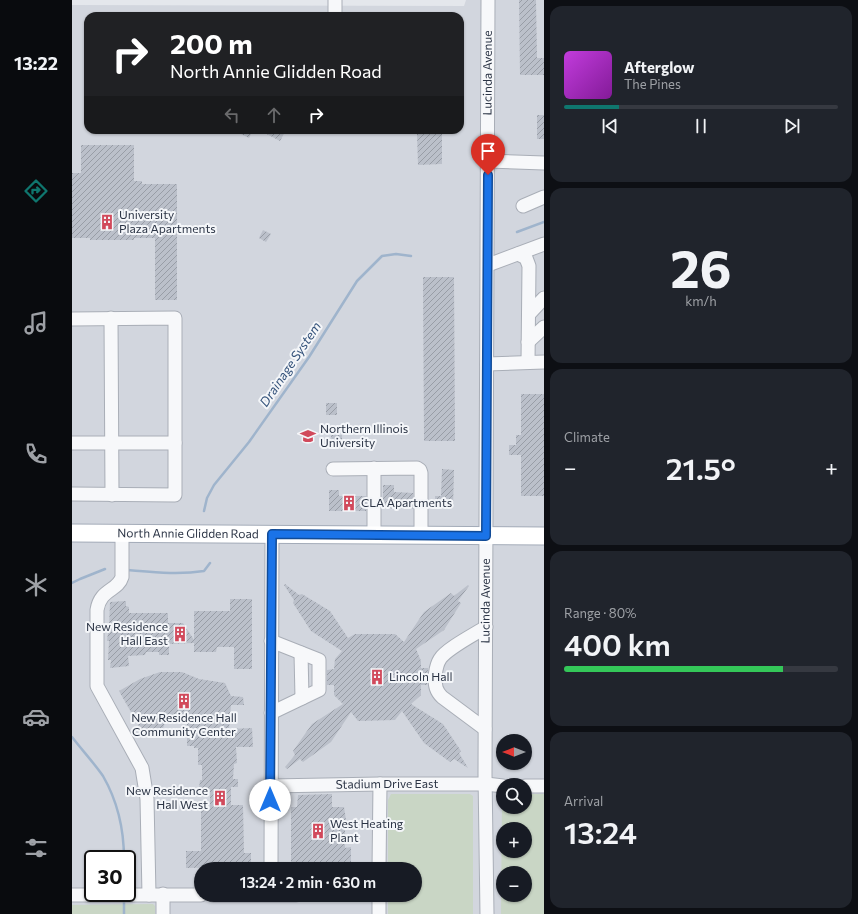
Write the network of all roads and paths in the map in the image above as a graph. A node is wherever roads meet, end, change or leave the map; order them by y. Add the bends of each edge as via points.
1 (335, 0) edge
2 (488, 0) edge
3 (335, 12) edge
4 (488, 161) junction
5 (544, 163) edge
6 (544, 197) edge
7 (523, 206) dead end
8 (544, 244) edge
9 (518, 254) junction
10 (488, 265) junction
11 (544, 298) edge
12 (529, 314) junction
13 (111, 318) junction
14 (72, 319) edge
15 (544, 327) edge
16 (528, 342) junction
17 (528, 362) junction
18 (544, 362) edge
19 (487, 364) junction
20 (72, 443) edge
21 (112, 443) junction
22 (175, 443) junction
23 (333, 468) dead end
24 (374, 468) junction
25 (72, 494) edge
26 (112, 495) junction
27 (72, 533) edge
28 (122, 533) junction
29 (272, 534) junction
30 (374, 535) junction
31 (421, 536) junction
32 (486, 536) junction
33 (544, 536) edge
34 (486, 627) junction
35 (271, 641) junction
36 (301, 653) junction
37 (302, 698) junction
38 (271, 713) junction
39 (485, 729) junction
40 (380, 784) junction
41 (486, 784) junction
42 (496, 785) edge
43 (270, 786) junction
44 (532, 786) edge
45 (544, 786) edge
46 (270, 862) edge
47 (379, 862) edge
48 (163, 894) junction
49 (72, 895) edge
50 (149, 895) junction
51 (194, 895) edge
52 (379, 902) edge
53 (163, 914) edge
54 (379, 914) edge
55 (487, 914) edge

1 - 3 street
2 - 4 street, Lucinda Avenue
4 - 5 street
4 - 10 street, Lucinda Avenue
6 - 7 street
8 - 9 street
9 - 10 street
9 - 12 street via 526,258 529,266
10 - 19 street, Lucinda Avenue
11 - 12 street
12 - 16 street
13 - 14 street
13 - 21 street
13 - 22 street via 175,318
15 - 16 street
16 - 17 street
17 - 18 street
17 - 19 street
19 - 32 street, Lucinda Avenue
20 - 21 street
21 - 22 street
21 - 26 street
22 - 26 street via 175,495
23 - 24 street
24 - 30 street
24 - 31 street via 420,470
25 - 26 street
27 - 28 main road, North Annie Glidden Road
28 - 29 main road, North Annie Glidden Road
28 - 50 street via 121,581 98,602 96,686 142,768 147,799
29 - 30 main road, North Annie Glidden Road
29 - 35 street
30 - 31 main road, North Annie Glidden Road
31 - 32 main road, North Annie Glidden Road
32 - 33 main road, North Annie Glidden Road
32 - 34 street, Lucinda Avenue
34 - 39 street, Lucinda Avenue
34 - 39 street via 440,658 436,667 435,684 442,698
35 - 36 street
35 - 38 street
36 - 37 street
36 - 37 street via 319,660 319,690
37 - 38 street
38 - 43 street
39 - 41 street, Lucinda Avenue
40 - 41 street, Stadium Drive East
40 - 43 street, Stadium Drive East
40 - 47 street
41 - 42 street, Stadium Drive East
41 - 55 street, Lucinda Avenue
43 - 46 street
44 - 45 street
48 - 50 street
48 - 51 street
48 - 53 street
49 - 50 street
52 - 54 street

